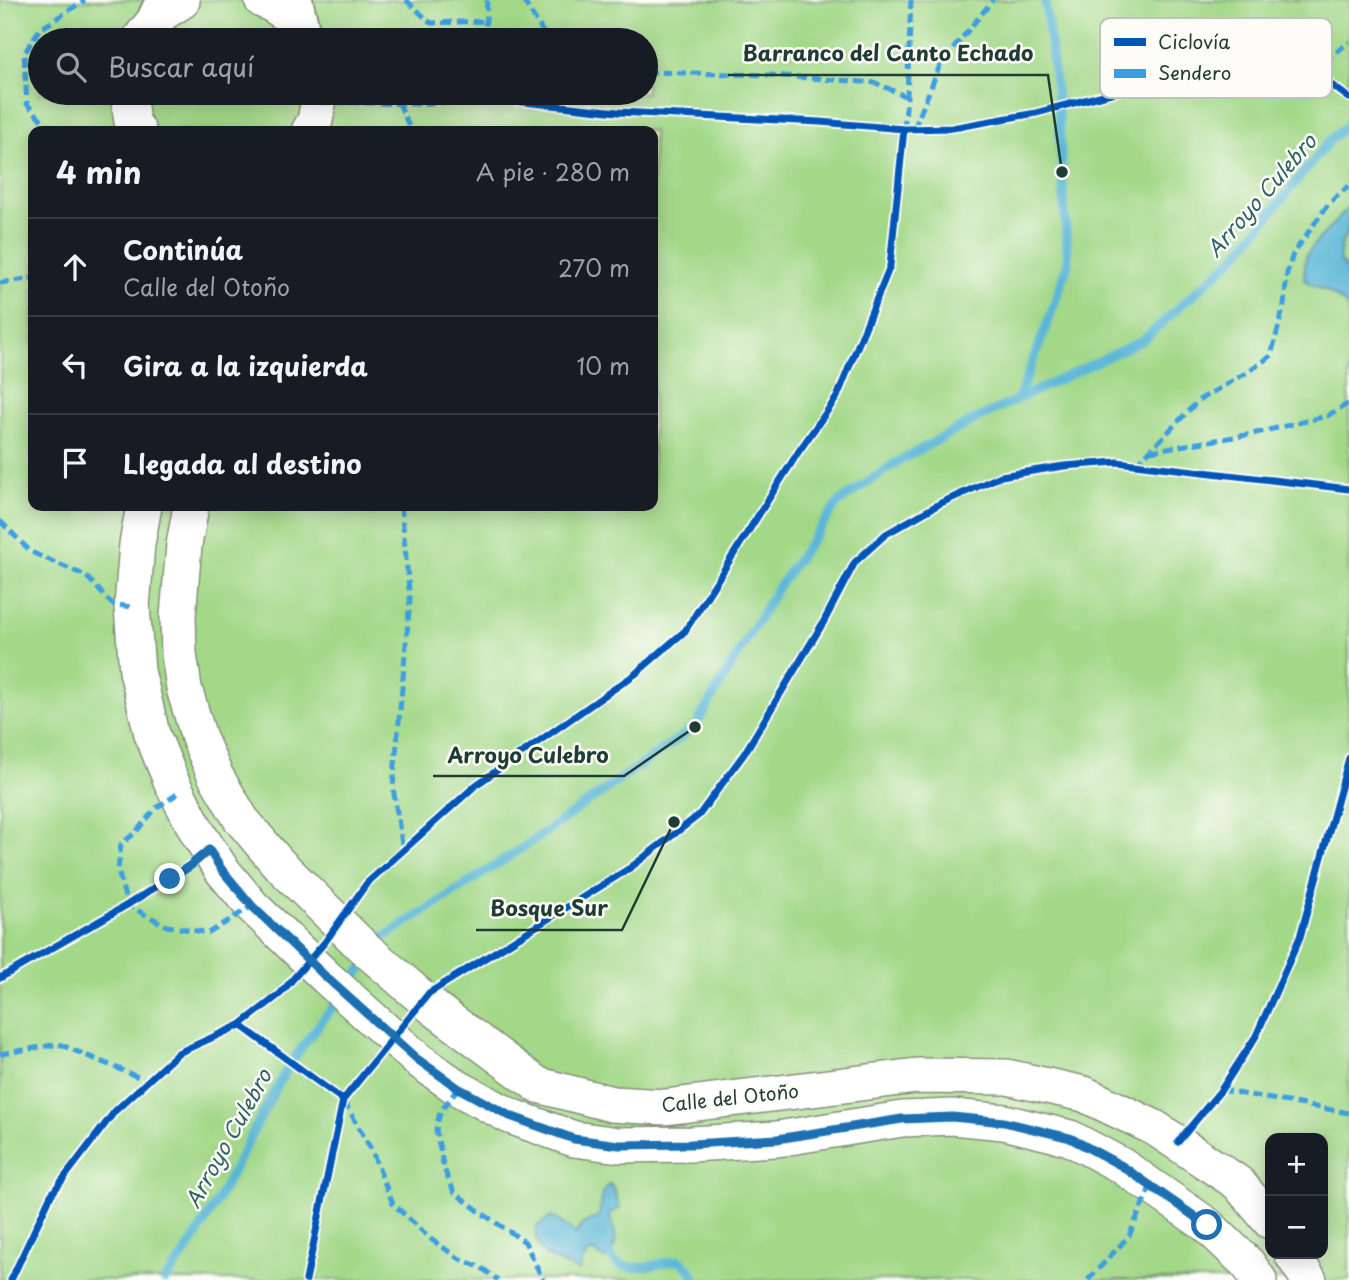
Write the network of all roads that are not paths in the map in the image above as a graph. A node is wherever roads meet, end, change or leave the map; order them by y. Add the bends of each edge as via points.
1 (130, 105) edge
2 (318, 105) edge
3 (135, 126) edge
4 (312, 126) edge
5 (143, 511) edge
6 (190, 511) edge
7 (1265, 1215) edge
8 (1295, 1259) edge
9 (1259, 1280) edge
10 (1309, 1280) edge

1 - 3 street
2 - 4 street
5 - 9 street, Calle del Otoño via 132,607 137,671 152,734 199,835 247,901 417,1059 458,1088 510,1116 574,1139 619,1145 777,1139 902,1119 1004,1122 1070,1138 1122,1166 1207,1225
6 - 7 street, Calle del Otoño via 178,616 184,688 215,775 241,819 277,862 361,945 435,1009 538,1085 612,1104 665,1107 917,1076 1007,1077 1084,1094 1155,1128 1238,1183
8 - 10 street

